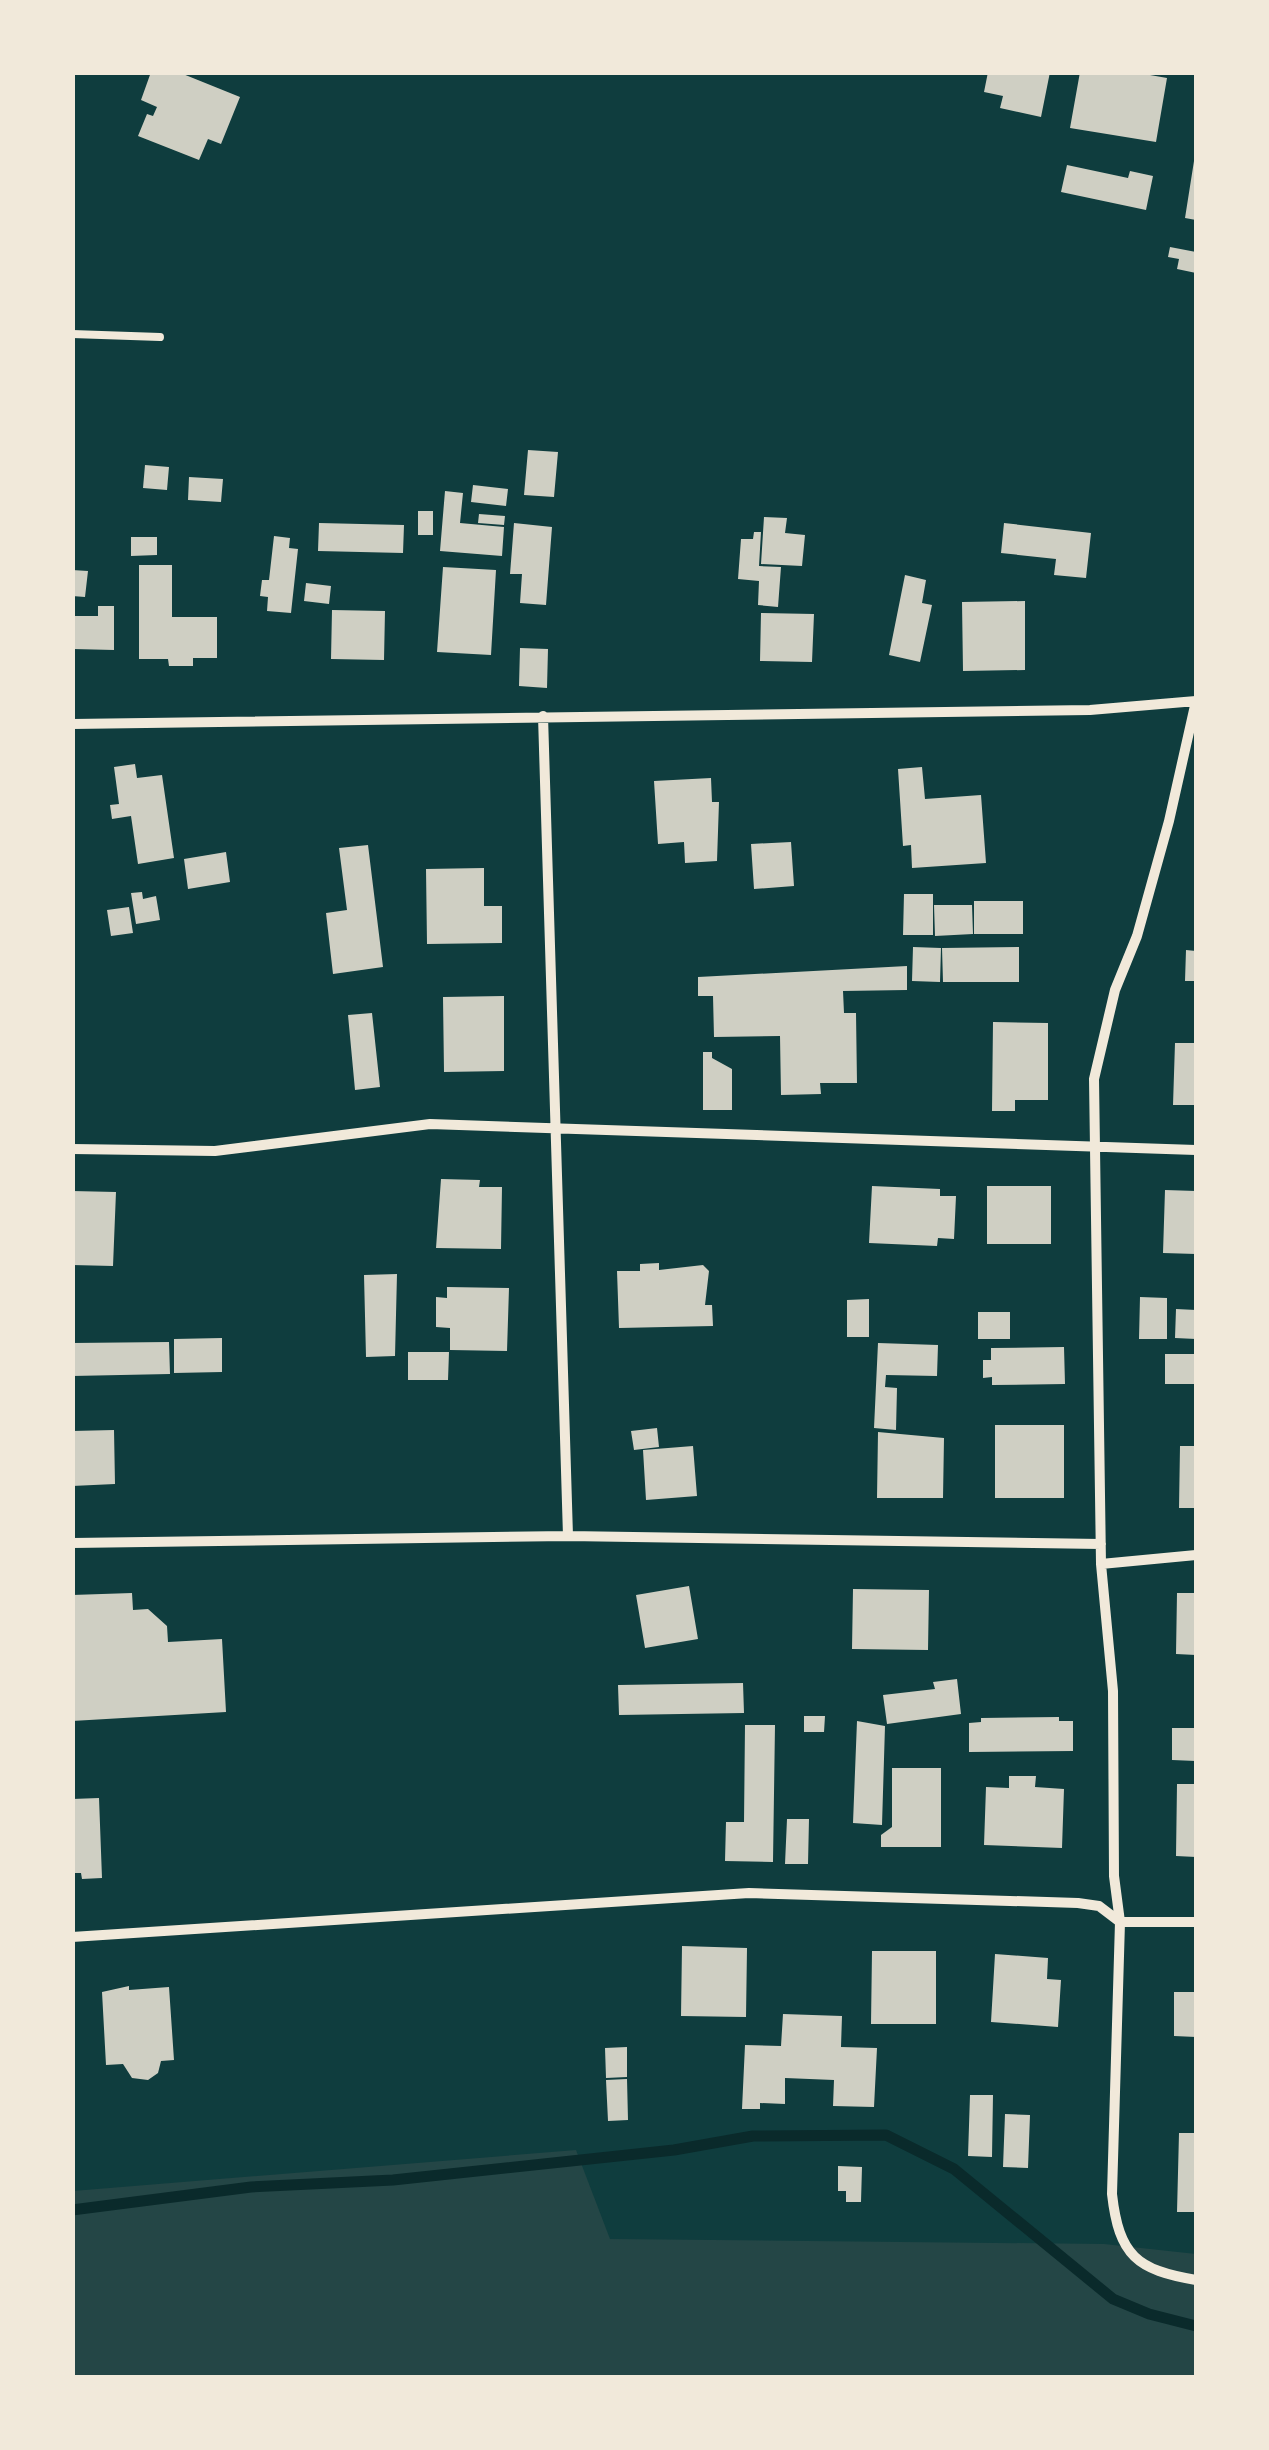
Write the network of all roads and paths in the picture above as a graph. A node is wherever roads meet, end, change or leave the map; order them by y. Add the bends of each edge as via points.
1 (72, 334) edge
2 (160, 337) dead end
3 (1196, 701) edge
4 (543, 716) junction
5 (72, 724) edge
6 (558, 1130) junction
7 (72, 1150) edge
8 (1092, 1150) junction
9 (1196, 1150) edge
10 (568, 1536) junction
11 (72, 1543) edge
12 (1100, 1544) junction
13 (1196, 1555) edge
14 (1101, 1564) junction
15 (1120, 1922) junction
16 (1196, 1922) edge
17 (72, 1937) edge
18 (1196, 2280) edge

1 - 2 lane
3 - 4 street via 1090,710
3 - 8 street via 1137,936 1104,1034 1094,1079
4 - 5 street
4 - 6 street
6 - 7 street via 430,1124 214,1151
6 - 8 street
6 - 10 street
8 - 9 street
8 - 12 street
10 - 11 street
10 - 12 street
12 - 14 street
13 - 14 street
14 - 15 street via 1113,1691
15 - 16 street
15 - 17 street via 1100,1906 1078,1903 749,1893
15 - 18 street via 1116,2226 1142,2264

